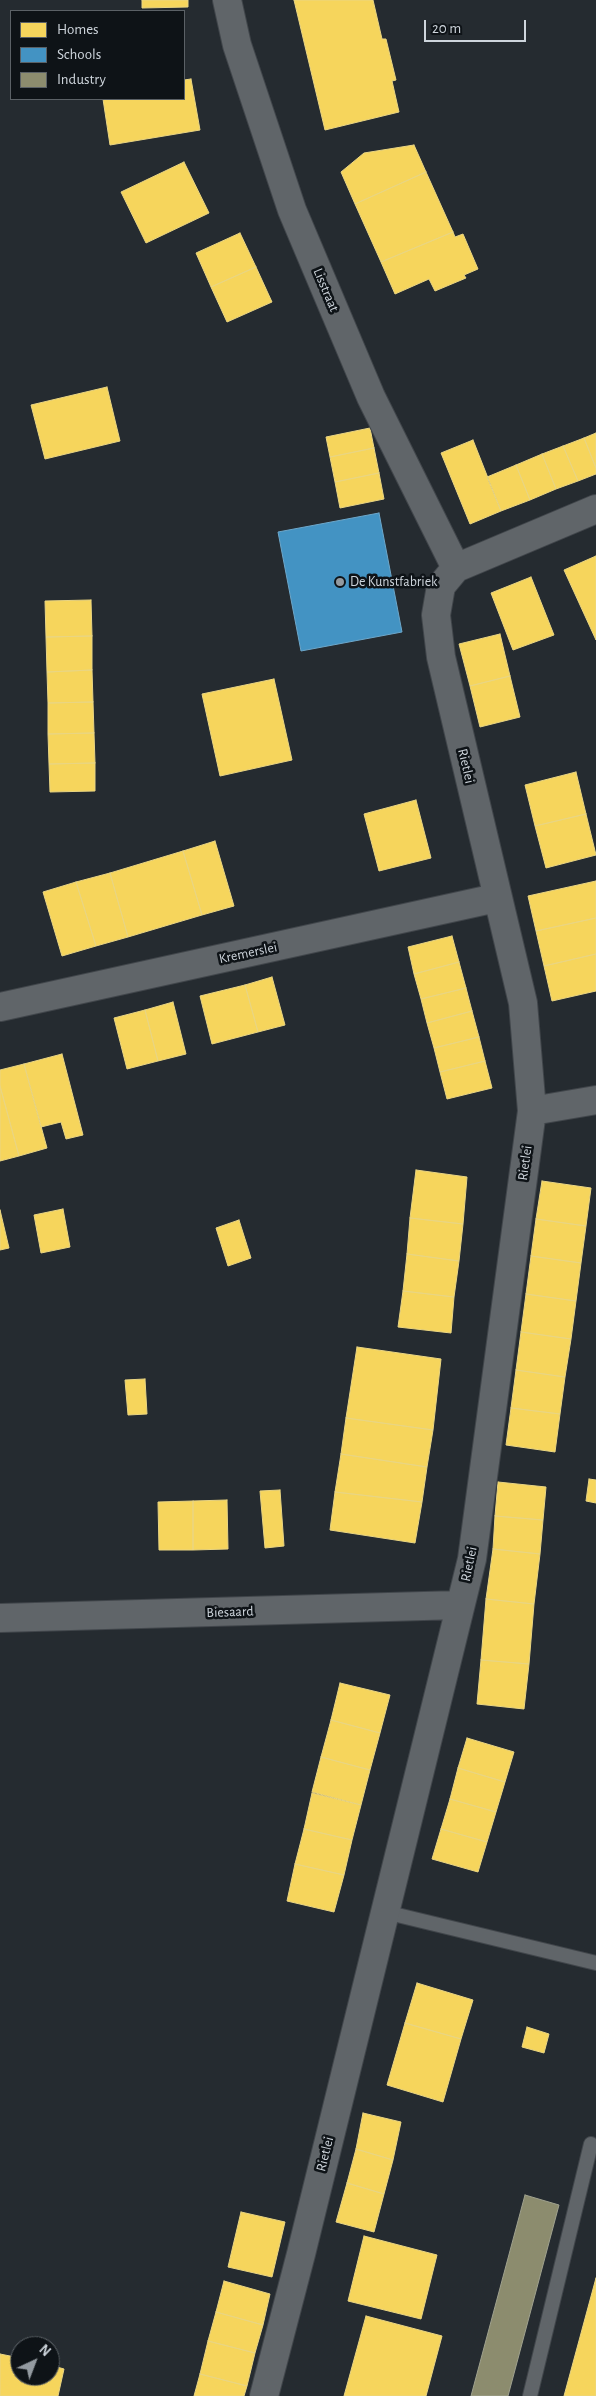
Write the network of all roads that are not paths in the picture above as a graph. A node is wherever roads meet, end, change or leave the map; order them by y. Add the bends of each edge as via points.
1 (227, 0) edge
2 (596, 509) edge
3 (456, 568) junction
4 (496, 898) junction
5 (0, 1008) edge
6 (596, 1100) edge
7 (532, 1111) junction
8 (460, 1605) junction
9 (0, 1618) edge
10 (385, 1912) junction
11 (596, 1963) edge
12 (591, 2144) dead end
13 (264, 2396) edge
14 (530, 2396) edge

1 - 3 street, Lisstraat via 237,46 292,210 371,397
2 - 3 street
3 - 4 street, Rietlei via 442,586 436,615 441,657
4 - 5 street, Kremerslei
4 - 7 street, Rietlei via 523,1003
6 - 7 street
7 - 8 street, Rietlei via 472,1559
8 - 9 street, Biesaard
8 - 10 street, Rietlei
10 - 11 lane
10 - 13 street, Rietlei
12 - 14 lane

